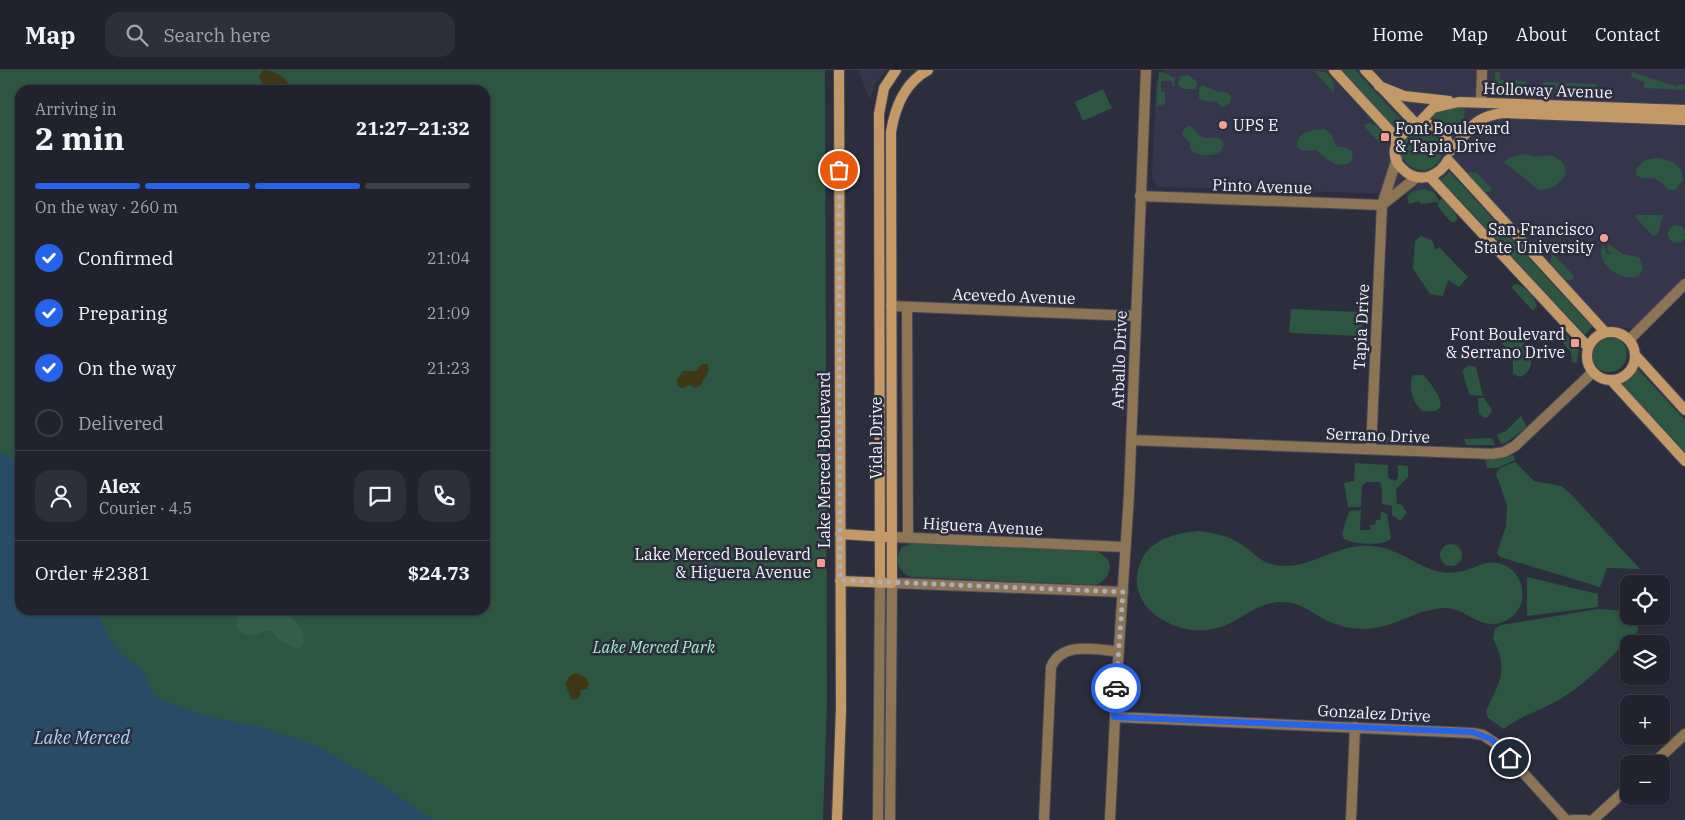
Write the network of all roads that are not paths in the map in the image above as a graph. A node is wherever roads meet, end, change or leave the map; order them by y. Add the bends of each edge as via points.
1 (839, 70) edge
2 (896, 70) edge
3 (928, 70) edge
4 (1146, 70) edge
5 (1334, 70) edge
6 (1365, 70) edge
7 (1482, 70) edge
8 (1380, 86) junction
9 (881, 100) junction
10 (1459, 102) junction
11 (1480, 102) junction
12 (897, 106) junction
13 (1685, 110) edge
14 (1685, 120) edge
15 (1417, 125) junction
16 (1397, 143) junction
17 (1449, 156) junction
18 (1397, 158) junction
19 (1417, 177) junction
20 (1430, 177) junction
21 (1140, 196) junction
22 (1382, 205) junction
23 (1685, 284) edge
24 (890, 306) junction
25 (907, 307) junction
26 (1136, 316) junction
27 (1606, 332) junction
28 (1630, 339) junction
29 (1588, 347) junction
30 (1636, 356) junction
31 (1593, 372) junction
32 (1611, 380) junction
33 (1685, 410) edge
34 (1131, 440) junction
35 (1371, 450) junction
36 (1685, 461) edge
37 (840, 534) junction
38 (880, 536) junction
39 (892, 537) junction
40 (908, 538) junction
41 (1126, 547) junction
42 (840, 580) junction
43 (880, 582) junction
44 (892, 583) junction
45 (1123, 592) junction
46 (1118, 651) junction
47 (1114, 717) junction
48 (1355, 727) junction
49 (1685, 734) edge
50 (1663, 755) edge
51 (1620, 795) edge
52 (838, 820) edge
53 (878, 820) edge
54 (890, 820) edge
55 (1044, 820) edge
56 (1110, 820) edge
57 (1351, 820) edge
58 (1566, 820) edge
59 (1572, 820) edge
60 (1586, 820) edge
61 (1593, 820) edge

1 - 37 street, Lake Merced Boulevard
2 - 9 street, Vidal Drive via 884,88
3 - 12 street, Vidal Drive via 912,83
4 - 21 street, Arballo Drive
5 - 16 street
6 - 8 street
7 - 11 street
8 - 10 street via 1404,96
8 - 15 street
9 - 12 street
9 - 38 street, Vidal Drive
10 - 11 street, Holloway Avenue
10 - 15 street, Holloway Avenue via 1433,108
11 - 13 street, Holloway Avenue
12 - 24 street, Vidal Drive via 890,148
14 - 17 street, Holloway Avenue via 1503,113 1479,119
15 - 16 street via 1406,130
15 - 17 street via 1429,124 1437,128 1448,142
16 - 18 street
17 - 20 street via 1444,168
17 - 27 street
18 - 19 street via 1406,172
18 - 22 street, Tapia Drive
19 - 20 street
19 - 22 street
20 - 29 street
21 - 22 street, Pinto Avenue
21 - 26 street, Arballo Drive
22 - 35 street, Tapia Drive
23 - 28 street
24 - 25 street, Acevedo Avenue
24 - 39 street, Vidal Drive
25 - 26 street, Acevedo Avenue
25 - 40 street, Vidal Drive
26 - 34 street, Arballo Drive
27 - 28 street via 1622,333
27 - 29 street
28 - 30 street
29 - 31 street via 1588,364
30 - 32 street via 1628,373
30 - 33 street
31 - 32 street via 1602,379
31 - 35 street, Serrano Drive via 1515,446 1504,452
32 - 36 street
34 - 35 street, Serrano Drive
34 - 41 street, Arballo Drive
37 - 38 street, Higuera Avenue
37 - 42 street, Lake Merced Boulevard
38 - 39 street, Higuera Avenue
38 - 43 street, Vidal Drive
39 - 40 street, Higuera Avenue
39 - 44 street, Vidal Drive
40 - 41 street, Higuera Avenue
41 - 45 street, Arballo Drive
42 - 43 street
42 - 52 street, Lake Merced Boulevard
43 - 44 street
43 - 53 street, Vidal Drive
44 - 45 street
44 - 54 street, Vidal Drive
45 - 46 street, Arballo Drive
46 - 47 street, Arballo Drive
46 - 55 street via 1068,649 1060,653 1051,667
47 - 48 street, Gonzalez Drive
47 - 56 street, Arballo Drive
48 - 57 street
48 - 58 street, Gonzalez Drive via 1483,735 1498,745
49 - 50 street
51 - 61 street
59 - 60 street

